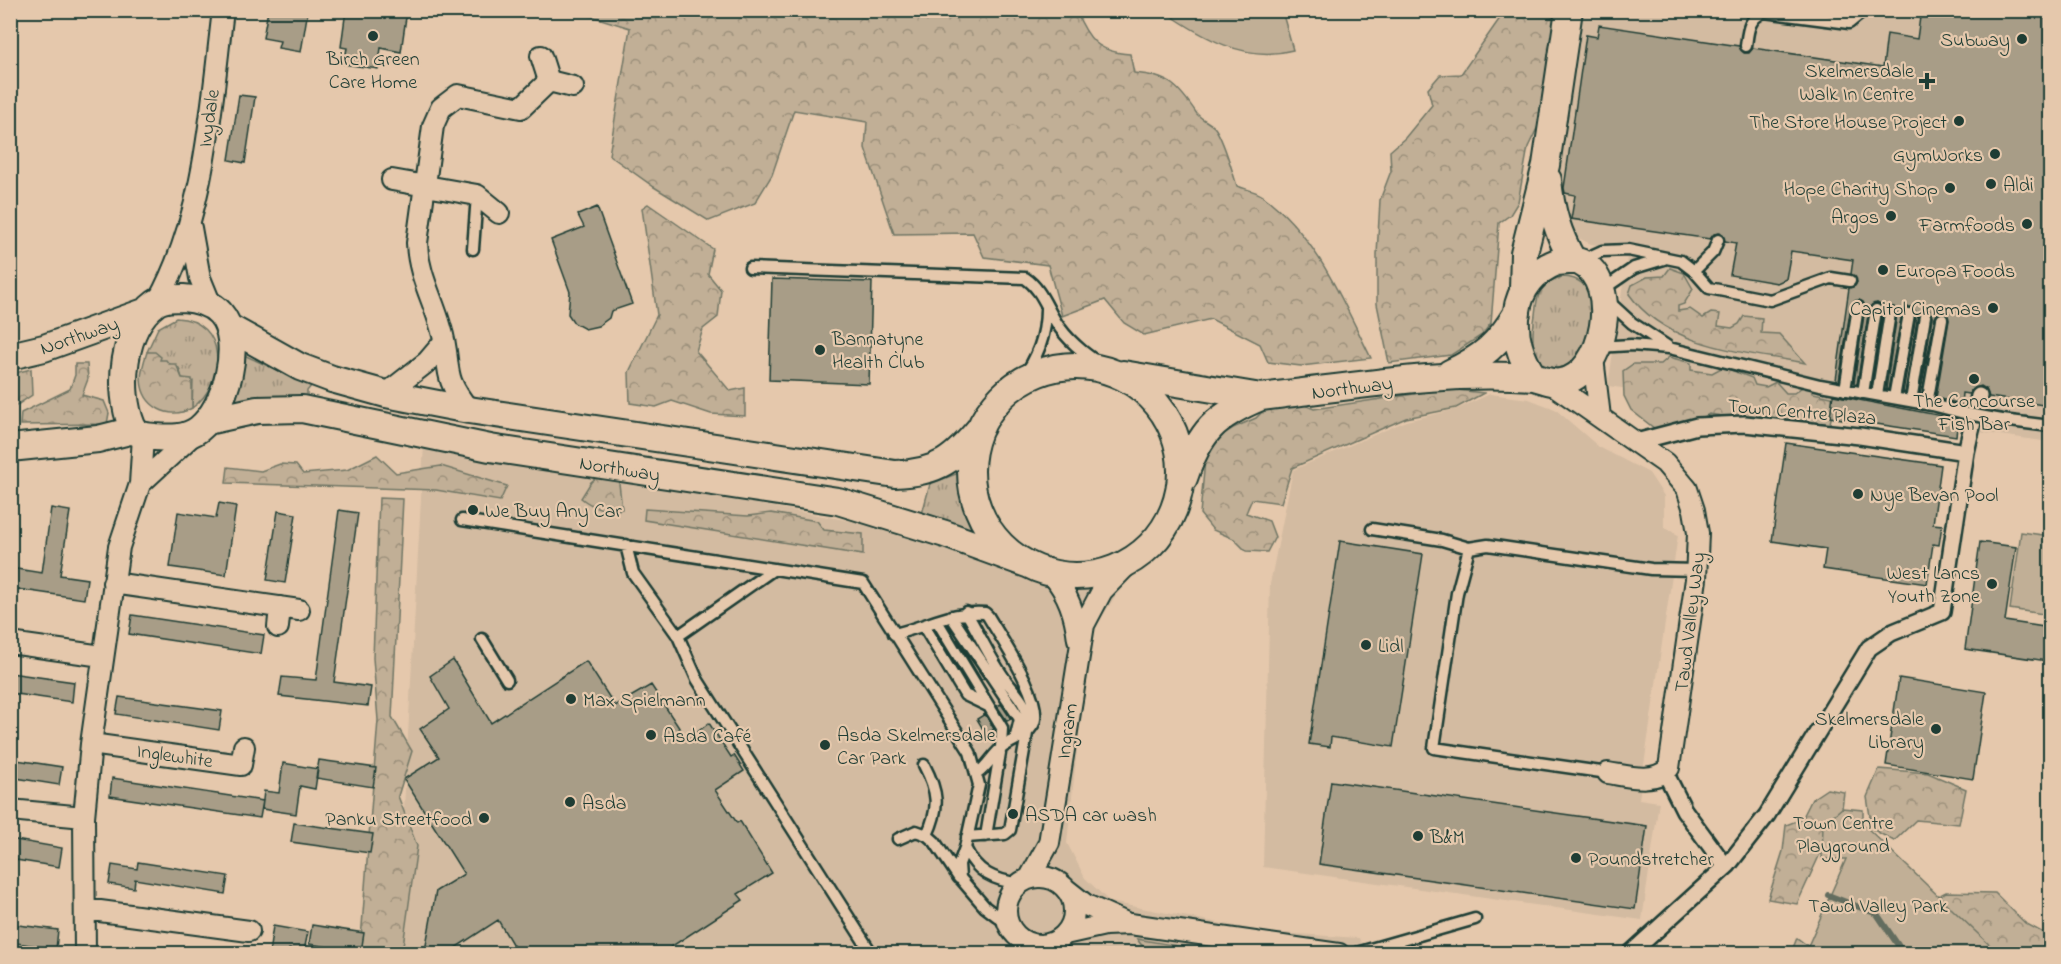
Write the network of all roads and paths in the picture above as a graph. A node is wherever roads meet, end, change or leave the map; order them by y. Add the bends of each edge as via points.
1 (222, 10) edge
2 (1569, 10) edge
3 (1865, 10) edge
4 (1746, 46) dead end
5 (541, 56) dead end
6 (549, 81) junction
7 (573, 87) dead end
8 (1546, 165) junction
9 (392, 180) dead end
10 (425, 186) junction
11 (477, 195) junction
12 (499, 213) dead end
13 (191, 225) junction
14 (1718, 240) dead end
15 (473, 249) dead end
16 (1664, 259) junction
17 (1576, 261) junction
18 (750, 268) dead end
19 (1694, 271) junction
20 (1850, 281) dead end
21 (1603, 294) junction
22 (1521, 300) junction
23 (211, 305) junction
24 (152, 306) junction
25 (1857, 307) dead end
26 (1046, 309) junction
27 (1876, 310) dead end
28 (1890, 313) dead end
29 (1909, 314) dead end
30 (1924, 316) dead end
31 (1942, 319) dead end
32 (230, 328) junction
33 (444, 342) junction
34 (1670, 348) junction
35 (1595, 353) junction
36 (10, 356) edge
37 (1113, 372) junction
38 (1441, 376) junction
39 (1541, 379) junction
40 (1021, 381) junction
41 (1845, 390) junction
42 (1863, 393) junction
43 (386, 394) junction
44 (1877, 395) junction
45 (1979, 396) dead end
46 (1261, 397) junction
47 (1894, 398) junction
48 (1911, 401) junction
49 (1927, 404) junction
50 (469, 410) junction
51 (1600, 417) junction
52 (202, 426) junction
53 (2050, 426) edge
54 (981, 427) junction
55 (138, 433) junction
56 (1636, 442) junction
57 (10, 448) edge
58 (1966, 452) junction
59 (140, 484) junction
60 (1179, 493) junction
61 (462, 520) dead end
62 (1372, 529) dead end
63 (626, 545) junction
64 (1469, 548) junction
65 (1129, 563) junction
66 (1027, 564) junction
67 (774, 569) junction
68 (1697, 570) junction
69 (1052, 574) junction
70 (113, 583) junction
71 (966, 612) junction
72 (286, 614) dead end
73 (951, 616) junction
74 (937, 621) junction
75 (924, 627) junction
76 (894, 634) junction
77 (678, 636) junction
78 (482, 639) dead end
79 (10, 643) edge
80 (1079, 644) junction
81 (102, 656) junction
82 (507, 680) dead end
83 (989, 706) junction
84 (1020, 738) junction
85 (91, 744) junction
86 (244, 747) dead end
87 (1001, 749) junction
88 (924, 765) dead end
89 (1665, 772) junction
90 (978, 773) junction
91 (1608, 773) joint
92 (10, 810) edge
93 (84, 817) junction
94 (1054, 818) junction
95 (927, 835) junction
96 (986, 836) junction
97 (898, 839) dead end
98 (966, 843) junction
99 (1726, 867) junction
100 (960, 878) junction
101 (1024, 881) junction
102 (1062, 886) junction
103 (85, 909) junction
104 (1475, 919) dead end
105 (1130, 924) junction
106 (249, 931) dead end
107 (1017, 938) edge
108 (1056, 943) edge
109 (85, 954) edge
110 (872, 954) edge
111 (1339, 954) edge
112 (1353, 954) edge
113 (1630, 954) edge

1 - 13 street, Ivydale
2 - 8 street
3 - 4 lane via 1849,23 1764,12 1750,23
5 - 6 street
6 - 7 street
6 - 10 street via 521,108 458,95 441,108 433,126
8 - 17 street via 1558,234
8 - 22 street via 1524,253
9 - 10 street
10 - 11 street
10 - 33 street via 417,259
11 - 12 street
11 - 15 lane
13 - 23 street, Ivydale via 201,278
13 - 24 street, Ivydale via 175,271
14 - 19 lane via 1713,252
16 - 17 lane via 1628,250 1602,251
16 - 19 lane via 1680,261
16 - 21 lane via 1634,268
17 - 21 street via 1597,279
17 - 22 street via 1544,267
18 - 26 lane via 1025,278 1038,287
19 - 20 lane via 1709,288 1770,300 1831,278
21 - 34 lane via 1632,323
21 - 35 street via 1604,317
22 - 38 street, Northway via 1493,347
22 - 39 street via 1515,331 1518,348 1524,363
23 - 24 street via 183,298
23 - 32 street
24 - 36 street, Northway via 44,348
24 - 55 street via 133,336 125,365 123,392 127,415
25 - 41 lane
26 - 37 lane via 1072,343
26 - 40 lane via 1041,346
27 - 42 lane
28 - 44 lane
29 - 47 lane
30 - 48 lane
31 - 49 lane
32 - 43 street, Northway via 300,367
32 - 52 street via 227,382 220,401
33 - 43 street via 427,362
33 - 50 street via 449,380
34 - 35 lane via 1631,345
34 - 41 lane
35 - 39 street via 1582,373 1573,378 1561,382
35 - 51 street
37 - 40 street via 1080,366 1049,369
37 - 46 street, Northway
37 - 60 street via 1147,393 1170,422 1181,457
38 - 39 street, Northway via 1496,374
38 - 46 street, Northway
39 - 51 street, Tawd Valley Way
40 - 54 street via 998,401
41 - 42 lane
42 - 44 lane
43 - 50 street, Northway
44 - 47 lane
45 - 58 street
46 - 60 street, Northway via 1218,418 1204,433
47 - 48 lane
48 - 49 lane
49 - 53 lane, bridge via 1964,414
50 - 54 street, Northway via 896,474 913,474 943,465
51 - 56 street, Tawd Valley Way
52 - 55 street via 177,439
52 - 59 street
52 - 66 street, Northway via 257,410 302,409 490,448 838,501
54 - 66 street via 973,452 971,479 976,505 988,529 1005,549
55 - 57 street
55 - 59 street
56 - 58 street, Town Centre Plaza via 1697,426 1745,424
56 - 68 street, Tawd Valley Way via 1665,462 1687,489 1698,533
58 - 99 street via 1942,612 1891,633 1869,648 1767,815
59 - 70 street via 119,547
60 - 65 street via 1169,521 1152,544
61 - 63 lane
62 - 64 lane
63 - 67 lane
63 - 77 lane via 633,573
64 - 68 lane via 1488,545 1651,569
64 - 91 lane via 1457,593 1434,748
65 - 69 street via 1104,573
65 - 80 street, Ingram via 1102,591
66 - 69 street
67 - 76 lane via 860,581
67 - 77 lane
68 - 89 street, Tawd Valley Way via 1671,757
69 - 80 street, Ingram via 1072,605
70 - 72 street
70 - 81 street
71 - 73 lane
71 - 84 lane via 1028,711 1029,722
71 - 84 lane via 988,616 1029,689 1035,723
73 - 74 lane
73 - 84 lane via 1020,719
74 - 75 lane
74 - 83 lane
75 - 76 lane
75 - 83 lane via 965,695
76 - 90 lane via 970,752
77 - 110 lane via 697,680
78 - 82 lane
79 - 81 street
80 - 94 street, Ingram
81 - 85 street
83 - 87 lane via 1002,728
84 - 87 lane
84 - 96 lane via 1010,830 1007,834
85 - 86 street, Inglewhite via 241,765
85 - 93 street
87 - 90 lane
87 - 96 lane
88 - 95 lane via 938,805
89 - 91 street via 1649,778
89 - 99 street via 1684,810
90 - 98 lane via 979,785
92 - 93 street
93 - 103 street
94 - 101 street, Ingram via 1049,843
94 - 102 street, Ingram via 1054,864
95 - 97 lane via 916,831
95 - 100 lane
96 - 98 lane
98 - 100 lane via 959,864
98 - 101 lane via 972,862 983,872 996,880
99 - 113 street
100 - 107 lane
101 - 102 street via 1050,878
101 - 107 street via 1008,899 1007,916
102 - 105 street via 1086,905
102 - 108 street via 1071,897 1074,916
103 - 106 street
103 - 109 street
104 - 112 lane
105 - 108 street via 1105,925
105 - 111 street
107 - 108 street via 1036,944

